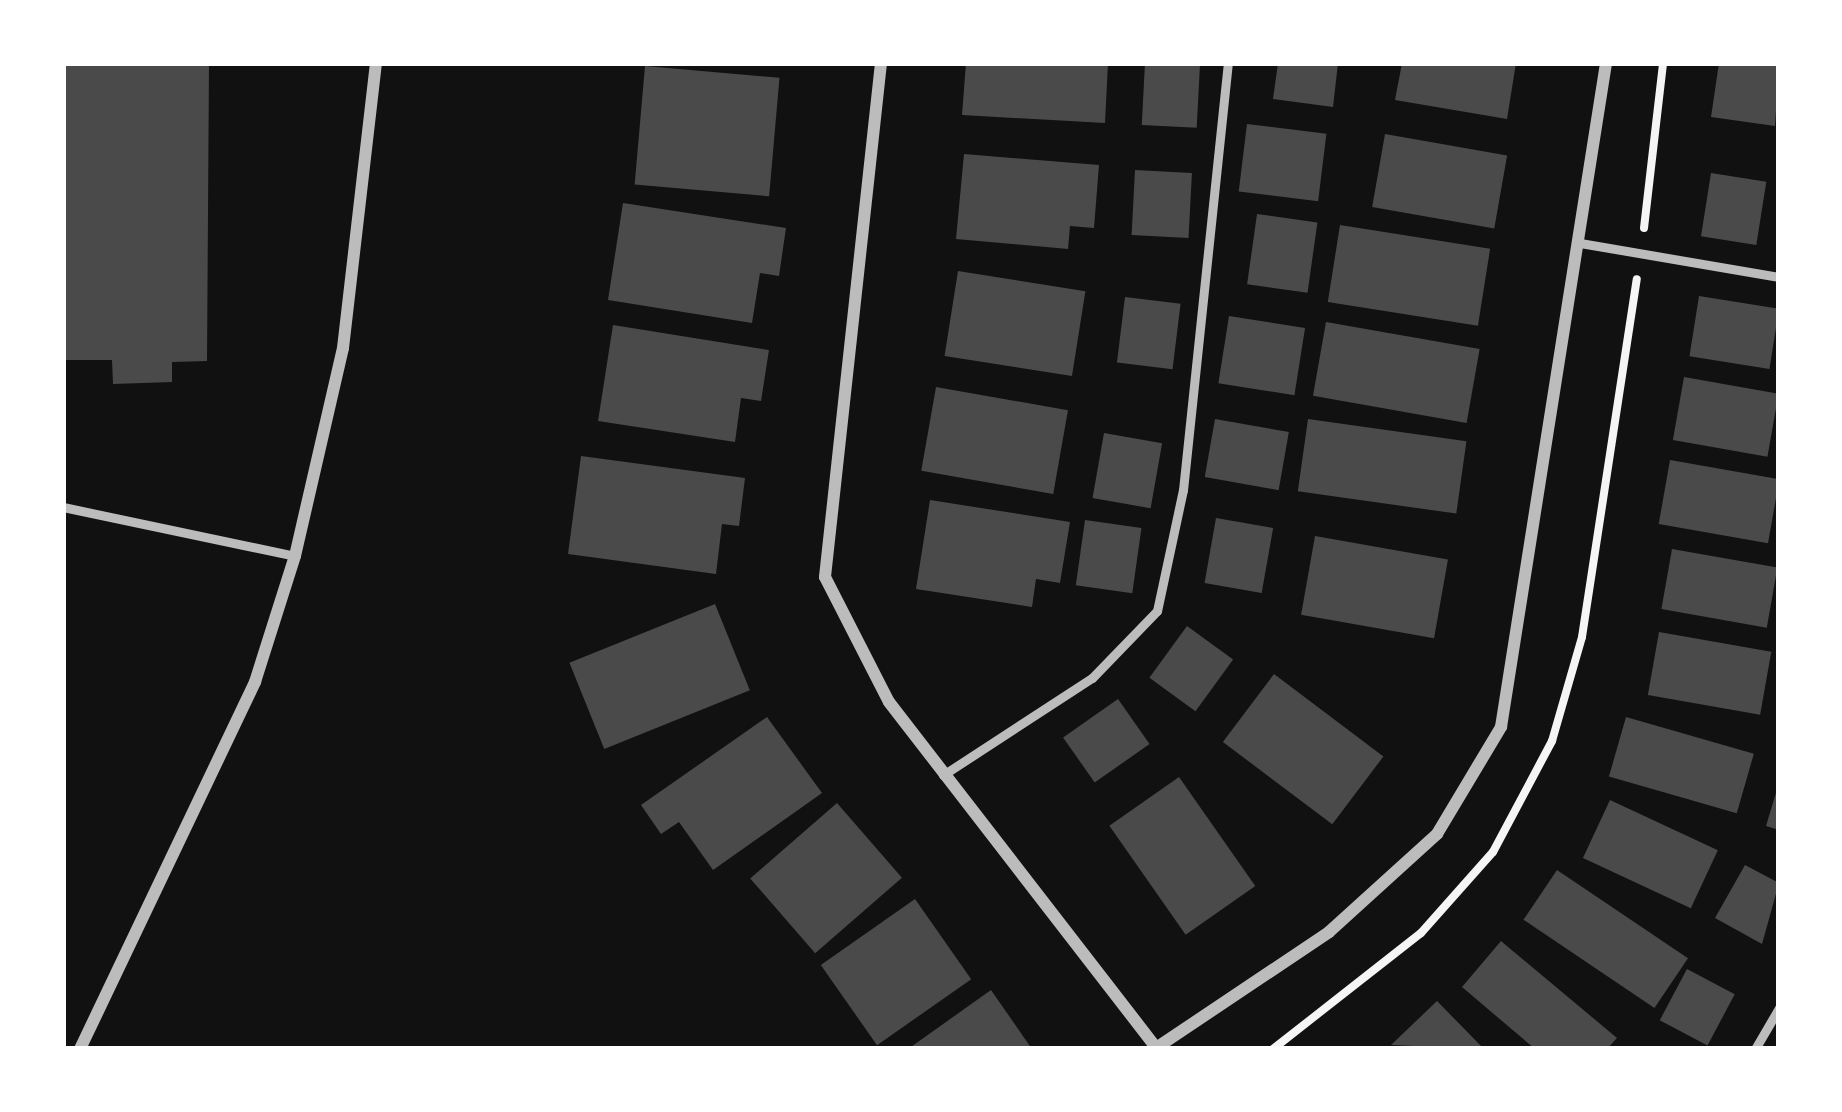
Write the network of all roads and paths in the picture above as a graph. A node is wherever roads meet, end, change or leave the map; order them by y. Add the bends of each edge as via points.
1 (376, 63) edge
2 (881, 63) edge
3 (1228, 63) edge
4 (1606, 63) edge
5 (1580, 243) junction
6 (1779, 277) edge
7 (63, 507) edge
8 (295, 556) junction
9 (943, 775) junction
10 (1779, 1008) edge
11 (1156, 1048) edge
12 (1759, 1048) edge
13 (80, 1049) edge

1 - 8 street via 343,348
2 - 9 street via 824,577 845,635
3 - 9 lane via 1186,467 1156,611 1092,678
4 - 5 street
5 - 6 lane
5 - 11 street via 1501,727 1437,834 1329,932
7 - 8 lane
8 - 13 street via 255,682
9 - 11 street
10 - 12 lane

